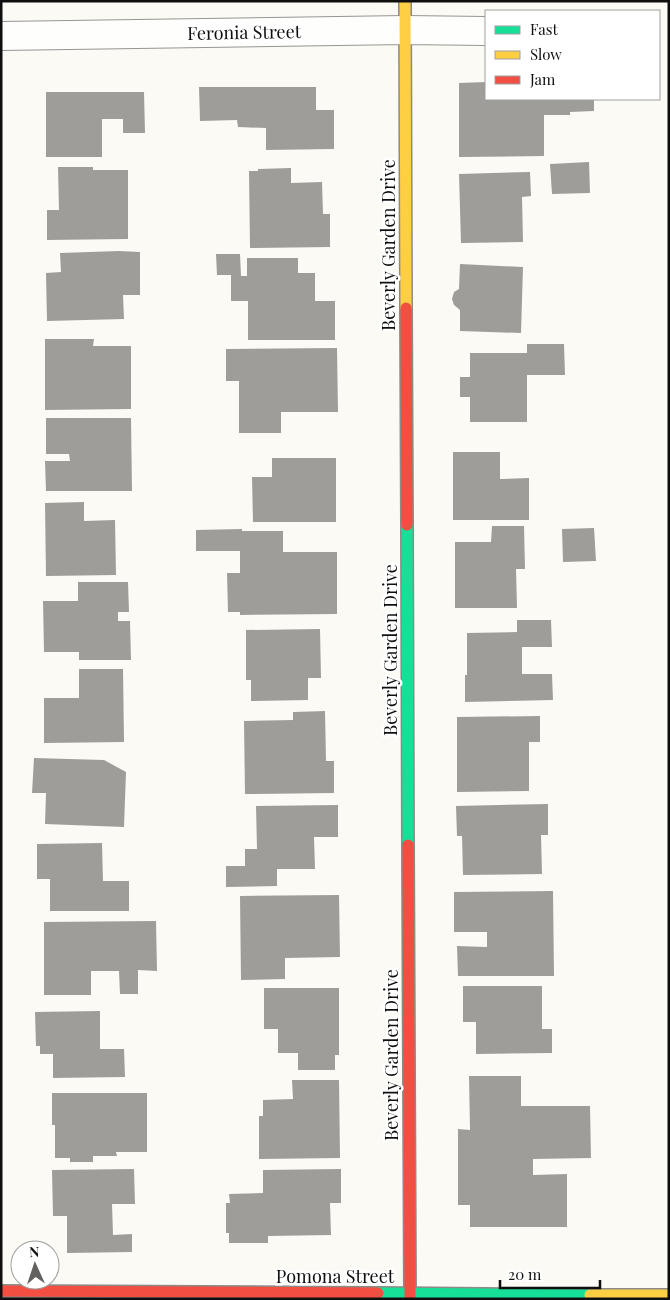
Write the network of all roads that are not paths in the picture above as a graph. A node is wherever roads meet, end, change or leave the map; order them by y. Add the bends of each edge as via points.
1 (405, 1) edge
2 (405, 30) junction
3 (485, 31) edge
4 (1, 36) edge
5 (1, 1291) edge
6 (669, 1295) edge
7 (410, 1296) edge

1 - 2 street, Beverly Garden Drive
2 - 3 street, Feronia Street
2 - 4 street, Feronia Street
2 - 7 street, Beverly Garden Drive
5 - 7 street, Pomona Street
6 - 7 street, Pomona Street

